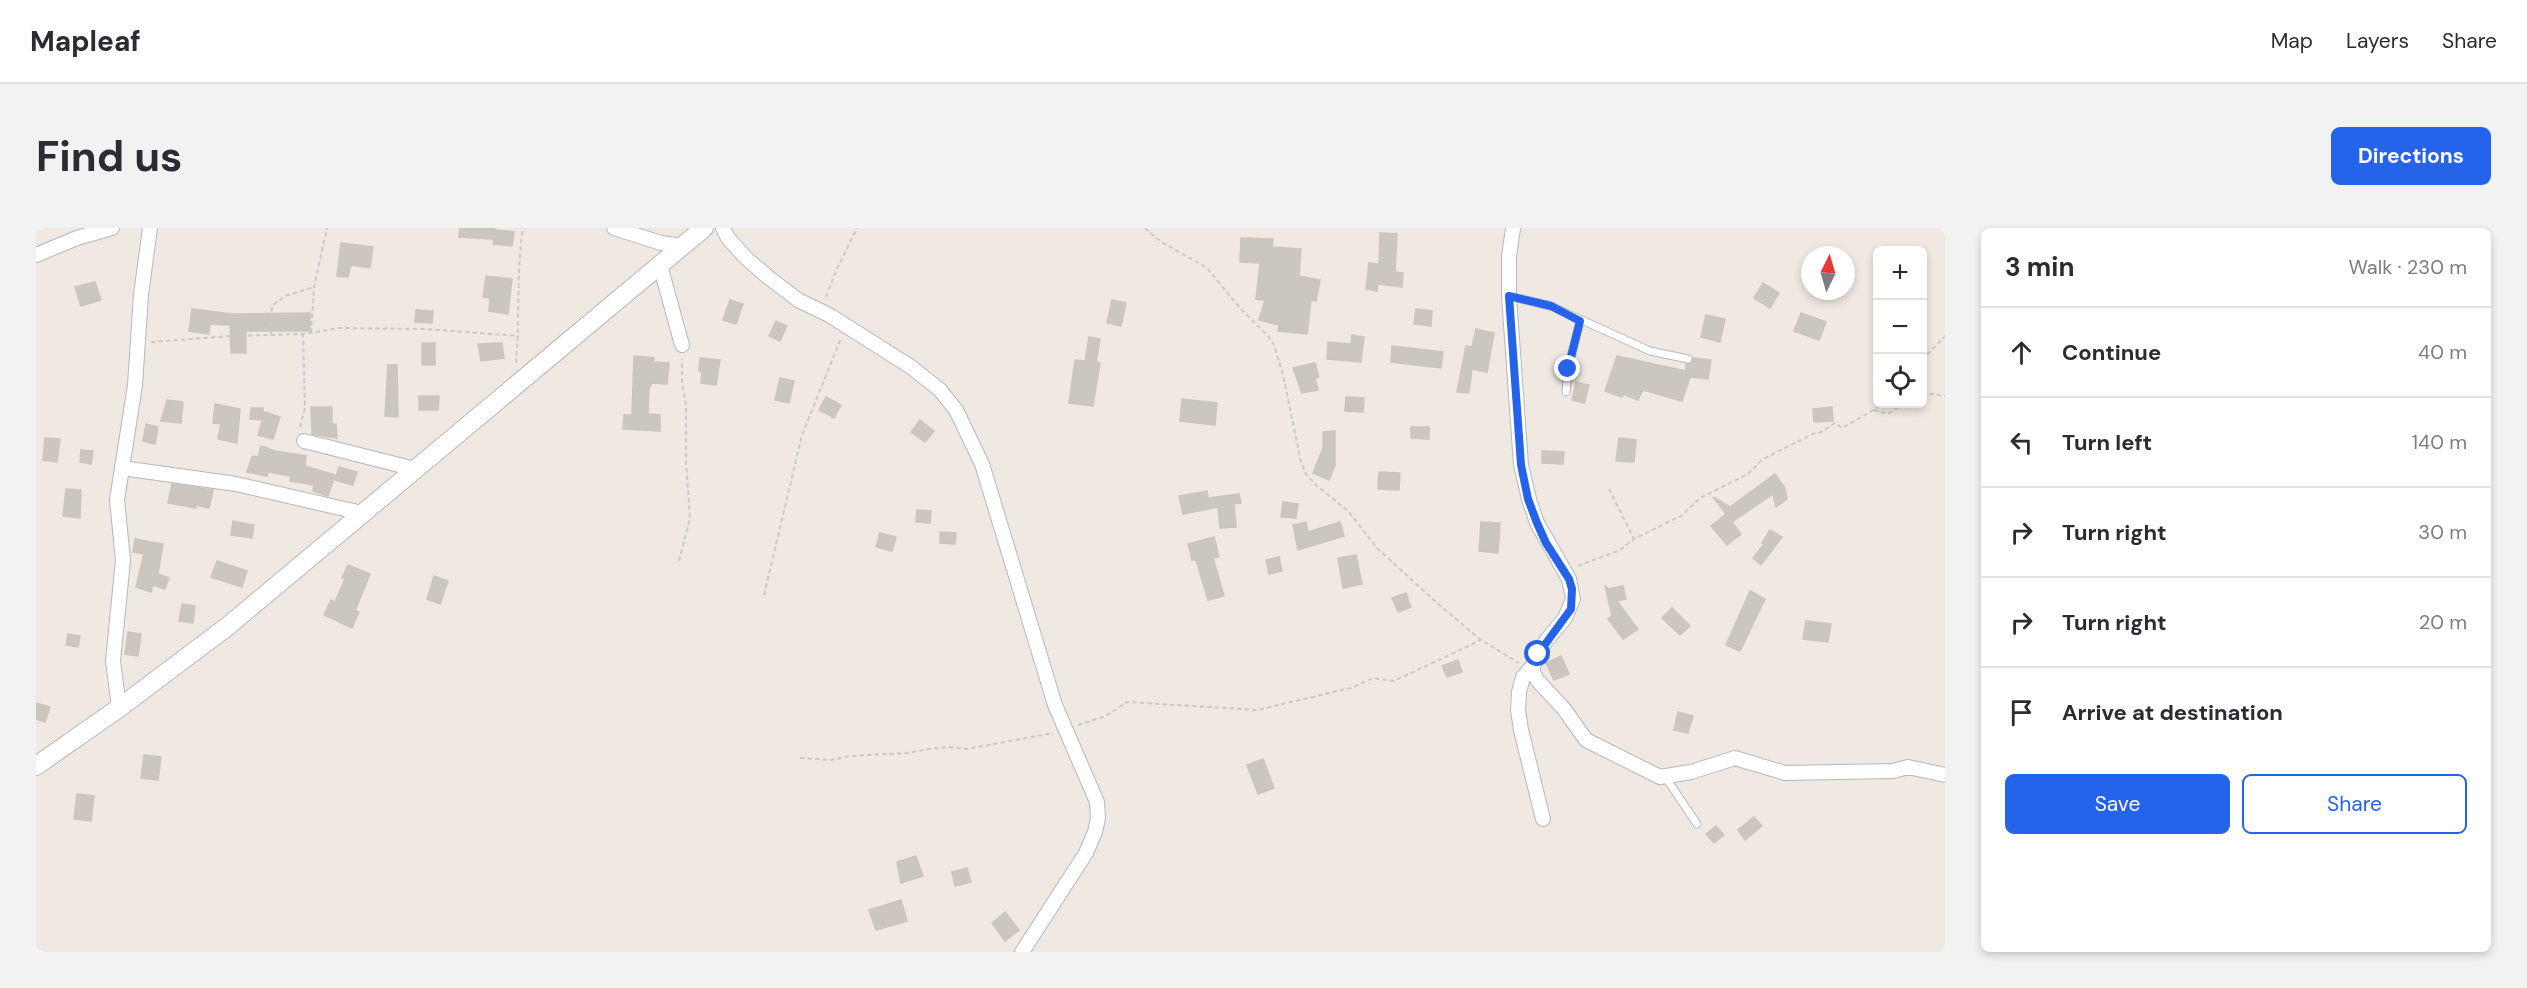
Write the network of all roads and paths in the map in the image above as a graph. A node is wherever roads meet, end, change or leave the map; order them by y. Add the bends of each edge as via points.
1 (112, 228) edge
2 (150, 228) edge
3 (327, 228) edge
4 (523, 228) edge
5 (614, 228) edge
6 (704, 228) edge
7 (723, 228) edge
8 (857, 228) edge
9 (1145, 228) edge
10 (1513, 228) edge
11 (683, 246) junction
12 (36, 255) edge
13 (660, 265) junction
14 (314, 287) junction
15 (1509, 296) junction
16 (837, 320) junction
17 (1580, 321) junction
18 (311, 333) junction
19 (303, 334) junction
20 (271, 335) junction
21 (519, 336) junction
22 (1945, 336) edge
23 (139, 342) junction
24 (682, 345) joint
25 (1927, 356) edge
26 (1688, 359) dead end
27 (513, 387) junction
28 (1566, 392) dead end
29 (1927, 395) edge
30 (1945, 396) edge
31 (1877, 408) edge
32 (1897, 408) edge
33 (1874, 410) junction
34 (304, 441) joint
35 (122, 468) junction
36 (415, 469) junction
37 (1609, 489) dead end
38 (362, 513) junction
39 (1634, 539) junction
40 (679, 561) dead end
41 (1562, 567) junction
42 (764, 595) dead end
43 (1481, 640) junction
44 (1530, 668) junction
45 (119, 708) junction
46 (1066, 729) junction
47 (800, 758) dead end
48 (36, 766) edge
49 (1945, 775) edge
50 (1666, 778) junction
51 (1543, 819) dead end
52 (1698, 824) dead end
53 (1022, 952) edge

1 - 12 street
2 - 23 street
3 - 14 path
4 - 21 path
5 - 11 street
6 - 11 street
7 - 16 street via 746,258 768,277 798,300
8 - 16 path via 826,299
9 - 43 path via 1208,268 1274,345 1306,474 1356,519 1378,549
10 - 15 street
11 - 13 street
13 - 24 street
13 - 27 street
14 - 18 path
14 - 20 path via 285,296 272,306
15 - 17 lane via 1551,306
15 - 41 street via 1521,465 1537,523
16 - 42 path via 841,340 802,435
16 - 46 street via 911,367 940,390 957,410 982,464 1040,658
17 - 26 lane via 1650,351
17 - 28 lane
18 - 19 path
18 - 21 path via 374,328
19 - 20 path
19 - 34 path via 305,408 299,431
20 - 23 path
21 - 27 path
22 - 25 path
23 - 35 street
24 - 40 path via 690,518
27 - 36 street
29 - 30 path
31 - 33 path
32 - 33 path via 1888,414
33 - 39 path via 1842,428 1835,423 1763,459 1748,474 1700,498 1681,516
34 - 36 street
35 - 38 street via 245,486
35 - 45 street via 117,500 123,560 113,661
36 - 38 street
37 - 39 path
38 - 45 street via 228,626
39 - 41 path via 1620,550 1578,566
41 - 44 street via 1572,589 1571,609
43 - 44 path
43 - 46 path via 1394,681 1373,678 1351,688 1257,710 1127,702 1106,716
44 - 50 street via 1586,740
44 - 51 street via 1519,692 1518,710
45 - 48 street
46 - 47 path via 967,749 939,748 831,760
46 - 53 street via 1092,786 1098,818 1086,853
49 - 50 street via 1908,767 1893,771 1785,773 1735,758
50 - 52 lane

